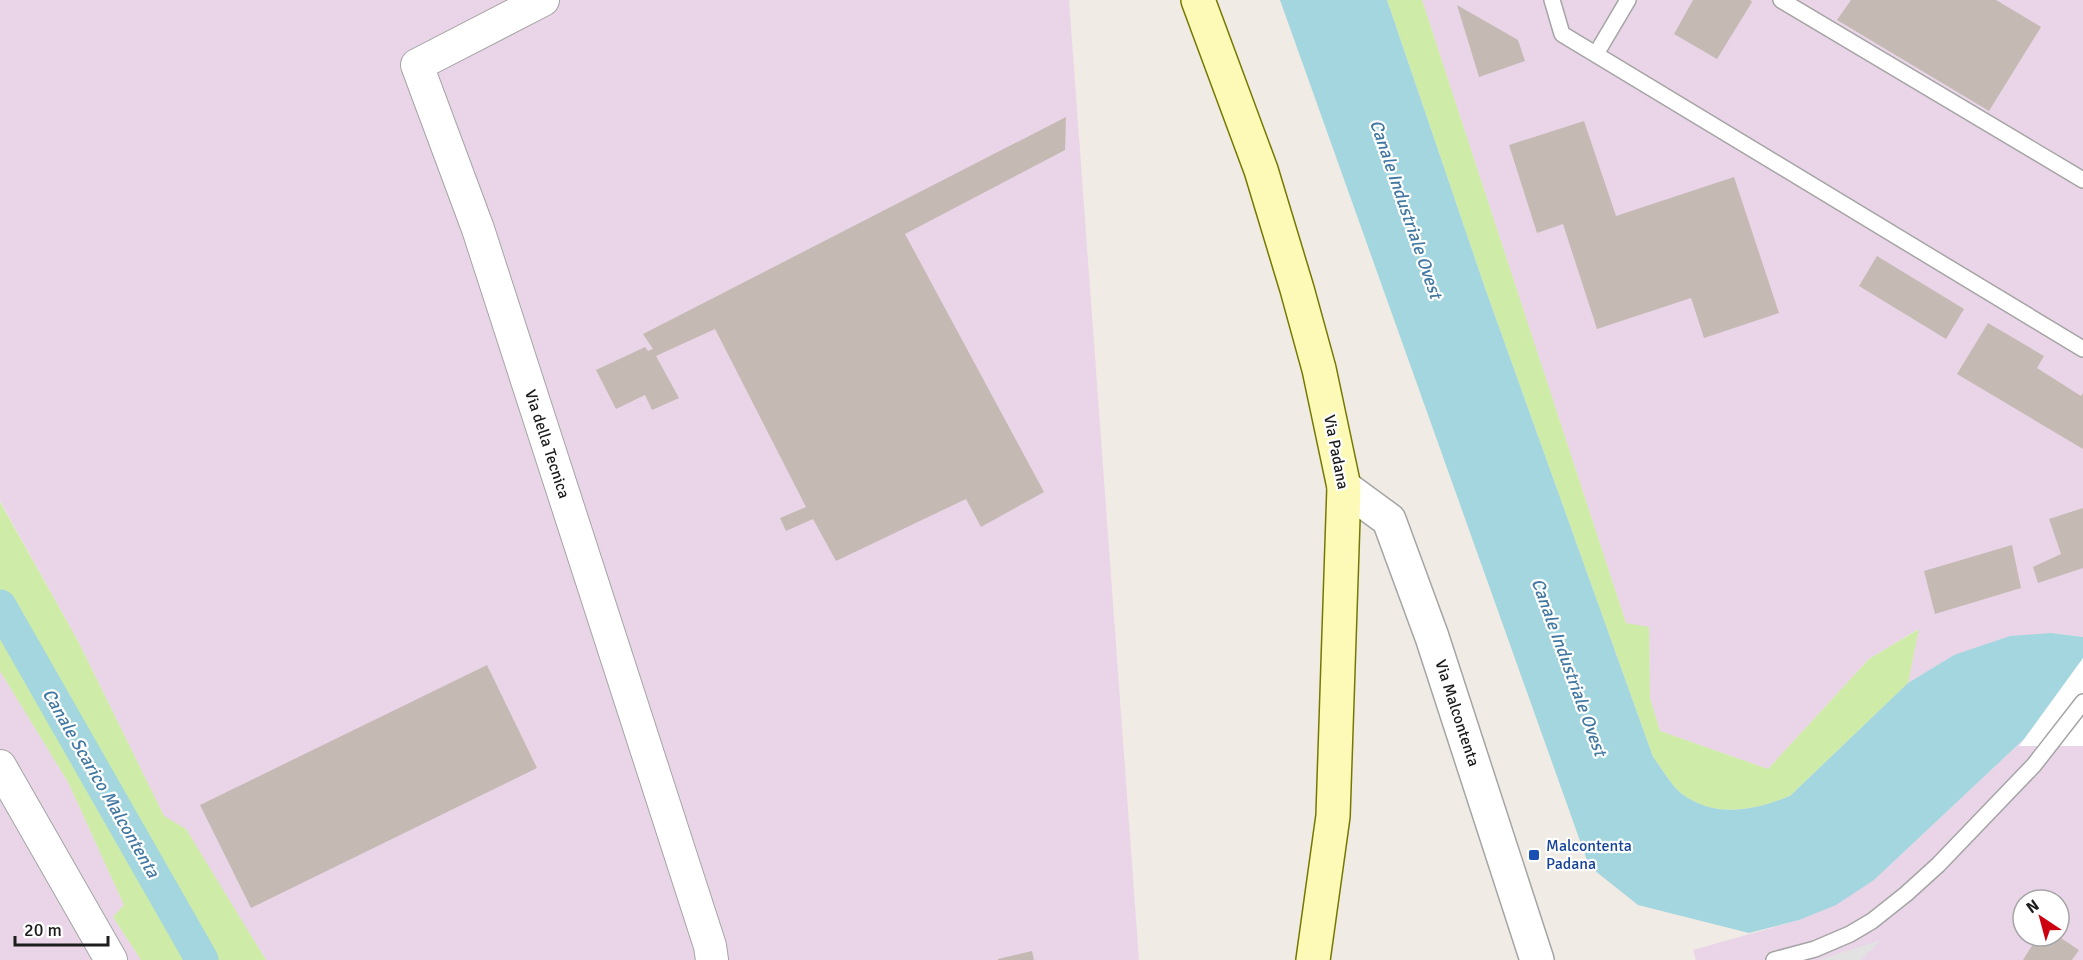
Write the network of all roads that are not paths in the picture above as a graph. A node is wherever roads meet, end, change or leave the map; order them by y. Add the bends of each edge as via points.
1 (543, 0) edge
2 (1198, 0) edge
3 (1552, 0) edge
4 (1628, 0) edge
5 (1781, 0) edge
6 (1596, 54) junction
7 (2083, 180) edge
8 (2083, 350) edge
9 (1344, 487) junction
10 (2083, 702) edge
11 (0, 766) edge
12 (111, 960) edge
13 (712, 960) edge
14 (1313, 960) edge
15 (1537, 960) edge
16 (1774, 960) edge

1 - 13 street, Via della Tecnica via 417,65 478,229
2 - 9 main road, Via Padana via 1261,170 1297,289
3 - 6 lane via 1562,34
4 - 6 lane
5 - 7 lane
6 - 8 lane
9 - 14 main road, Via Padana via 1333,816
9 - 15 street, Via Malcontenta via 1389,520 1432,638
10 - 16 lane via 2034,765 1938,865 1872,921 1815,949
11 - 12 street

